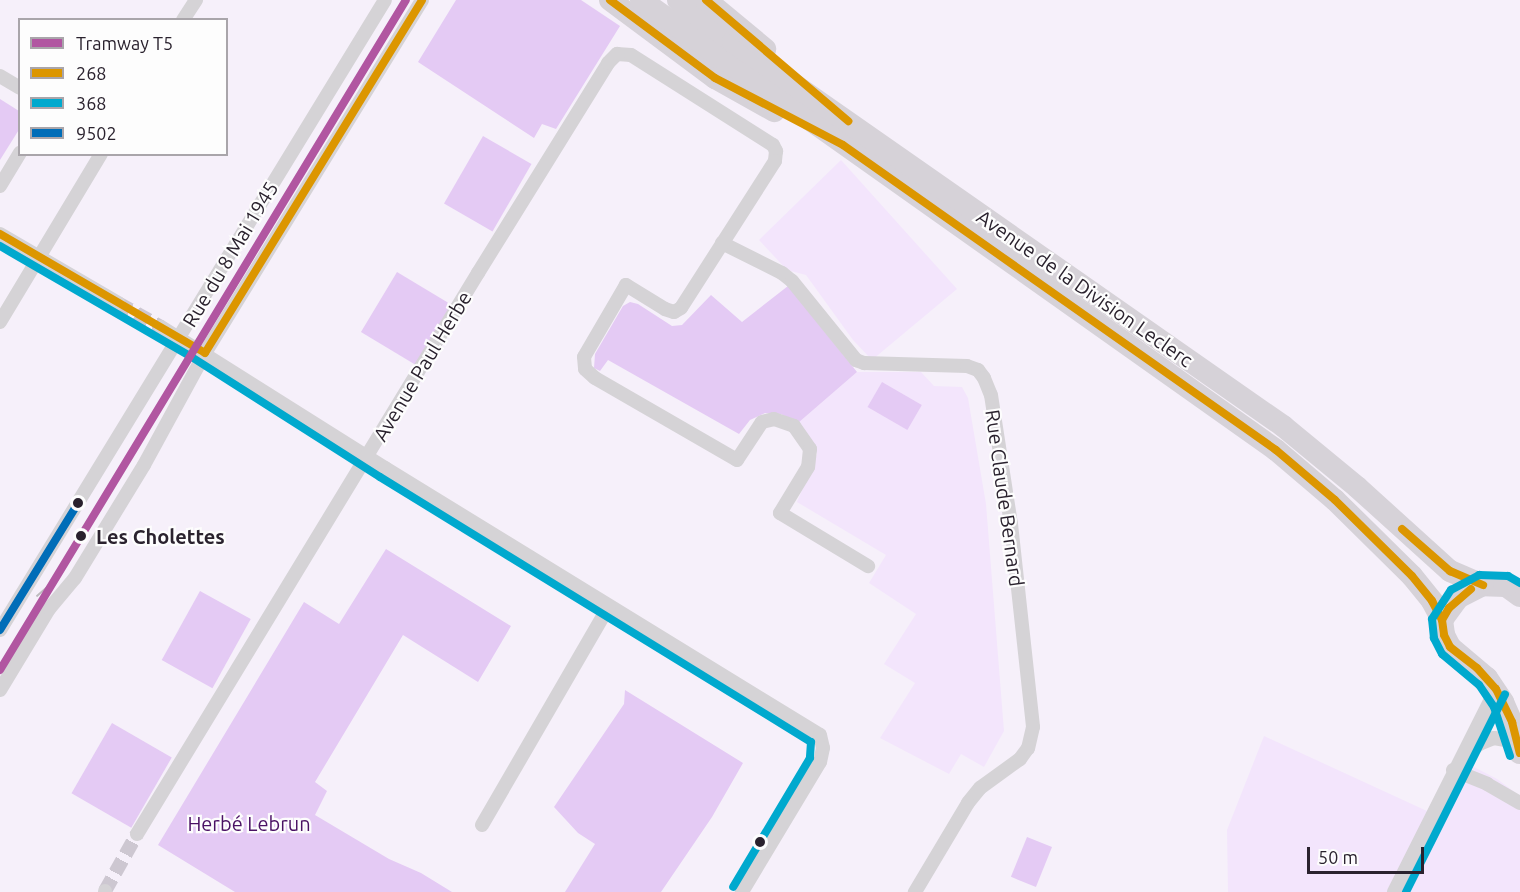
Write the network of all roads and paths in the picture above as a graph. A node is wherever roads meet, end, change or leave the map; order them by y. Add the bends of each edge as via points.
1 (196, 0) edge
2 (384, 0) edge
3 (422, 0) edge
4 (610, 0) edge
5 (641, 0) edge
6 (678, 0) edge
7 (706, 0) edge
8 (184, 18) edge
9 (0, 76) edge
10 (18, 87) edge
11 (848, 135) junction
12 (18, 156) edge
13 (100, 156) edge
14 (0, 186) edge
15 (0, 234) edge
16 (722, 243) junction
17 (39, 256) junction
18 (118, 303) tunnel mouth
19 (0, 322) edge
20 (161, 327) tunnel mouth
21 (178, 338) junction
22 (205, 353) junction
23 (368, 457) junction
24 (868, 566) dead end
25 (1483, 585) junction
26 (1520, 596) edge
27 (609, 606) junction
28 (1443, 620) junction
29 (0, 630) edge
30 (1496, 689) junction
31 (0, 690) edge
32 (1518, 747) edge
33 (1456, 765) junction
34 (1520, 803) edge
35 (482, 825) dead end
36 (137, 834) tunnel mouth
37 (742, 892) edge
38 (915, 892) edge
39 (1394, 892) edge

1 - 8 street
2 - 21 street, Rue du 8 Mai 1945
3 - 22 street, Rue du 8 Mai 1945
4 - 11 main road via 715,78 758,103
5 - 11 main road, Avenue de la Division Leclerc
6 - 11 main road, Avenue de la Division Leclerc
7 - 11 main road
9 - 10 street
11 - 25 main road, Avenue de la Division Leclerc via 1283,426 1450,571
11 - 28 main road, Avenue de la Division Leclerc via 1276,450 1335,500 1412,576
12 - 14 street
13 - 17 street
15 - 17 street
16 - 23 street, Avenue Paul Herbe via 775,161 776,151 631,55 617,54 491,252
16 - 24 street via 681,308 674,312 626,285 584,357 585,369 737,460 762,422 774,419 794,426 810,449 808,467 780,513
16 - 38 street, Rue Claude Bernard via 792,281 856,360 967,366 978,370 991,395 1011,524 1033,727 1028,748 1020,759 980,788 968,803
17 - 18 street
17 - 19 street
20 - 21 street
21 - 22 street
21 - 29 street, Rue du 8 Mai 1945
22 - 23 street
22 - 31 street, Rue du 8 Mai 1945 via 140,472
23 - 27 street
23 - 36 street, Avenue Paul Herbe
25 - 26 main road, Avenue de la Division Leclerc via 1506,586
25 - 28 main road via 1458,598
27 - 35 street
27 - 37 street via 820,735 820,762
28 - 30 main road, Avenue de la Division Leclerc via 1450,647
30 - 32 main road, Avenue de la Division Leclerc via 1508,711
30 - 33 street
32 - 33 street via 1500,738 1484,741
33 - 34 street
33 - 39 street

